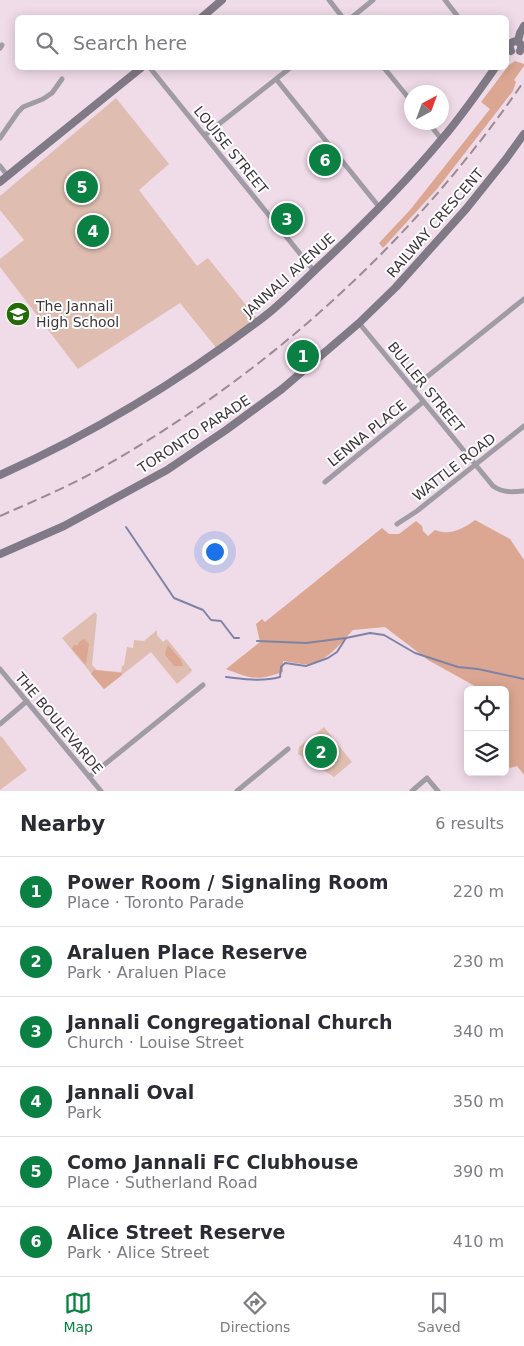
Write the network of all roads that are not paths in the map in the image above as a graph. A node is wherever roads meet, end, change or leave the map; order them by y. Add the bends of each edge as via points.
1 (222, 0) edge
2 (329, 0) edge
3 (373, 0) edge
4 (445, 0) edge
5 (204, 15) edge
6 (341, 15) edge
7 (355, 15) edge
8 (457, 15) edge
9 (524, 26) edge
10 (518, 41) junction
11 (509, 53) edge
12 (522, 53) edge
13 (139, 70) edge
14 (152, 70) edge
15 (287, 70) edge
16 (386, 70) edge
17 (494, 70) edge
18 (62, 79) dead end
19 (276, 79) junction
20 (404, 92) edge
21 (434, 130) edge
22 (524, 134) edge
23 (205, 135) junction
24 (0, 138) edge
25 (442, 140) junction
26 (0, 166) edge
27 (8, 176) junction
28 (0, 182) edge
29 (380, 208) junction
30 (314, 271) junction
31 (524, 298) edge
32 (359, 323) junction
33 (413, 388) junction
34 (423, 402) junction
35 (524, 426) edge
36 (475, 465) junction
37 (0, 475) edge
38 (325, 482) dead end
39 (524, 491) edge
40 (397, 524) dead end
41 (0, 554) edge
42 (0, 669) edge
43 (203, 685) dead end
44 (27, 701) junction
45 (0, 724) edge
46 (288, 749) dead end
47 (89, 777) junction
48 (101, 791) edge
49 (237, 791) edge
50 (412, 791) edge
51 (438, 791) edge

1 - 5 street
2 - 6 street
3 - 7 street
4 - 8 street
9 - 10 street
10 - 11 street via 510,44
10 - 12 street
11 - 12 street
13 - 27 street
14 - 23 street, LOUISE STREET
15 - 19 street
16 - 20 street
17 - 25 street, JANNALI AVENUE
18 - 24 street via 52,93 23,107
19 - 23 street
19 - 29 street
21 - 25 street
22 - 32 street, RAILWAY CRESCENT via 466,209
23 - 30 street, LOUISE STREET
25 - 29 street, JANNALI AVENUE
26 - 27 street
27 - 28 street
29 - 30 street, JANNALI AVENUE
30 - 37 street, JANNALI AVENUE via 266,315 183,375 96,428
31 - 33 street
32 - 33 street, BULLER STREET
32 - 41 street, TORONTO PARADE via 282,389 167,470 64,526
33 - 34 street, BULLER STREET
34 - 36 street, BULLER STREET
34 - 38 street, LENNA PLACE
35 - 36 street, WATTLE ROAD
36 - 39 street, BULLER STREET via 498,490
36 - 40 street, WATTLE ROAD
42 - 44 street, THE BOULEVARDE
43 - 47 street
44 - 45 street
44 - 47 street, THE BOULEVARDE
46 - 49 street
47 - 48 street, THE BOULEVARDE
50 - 51 street via 427,778

